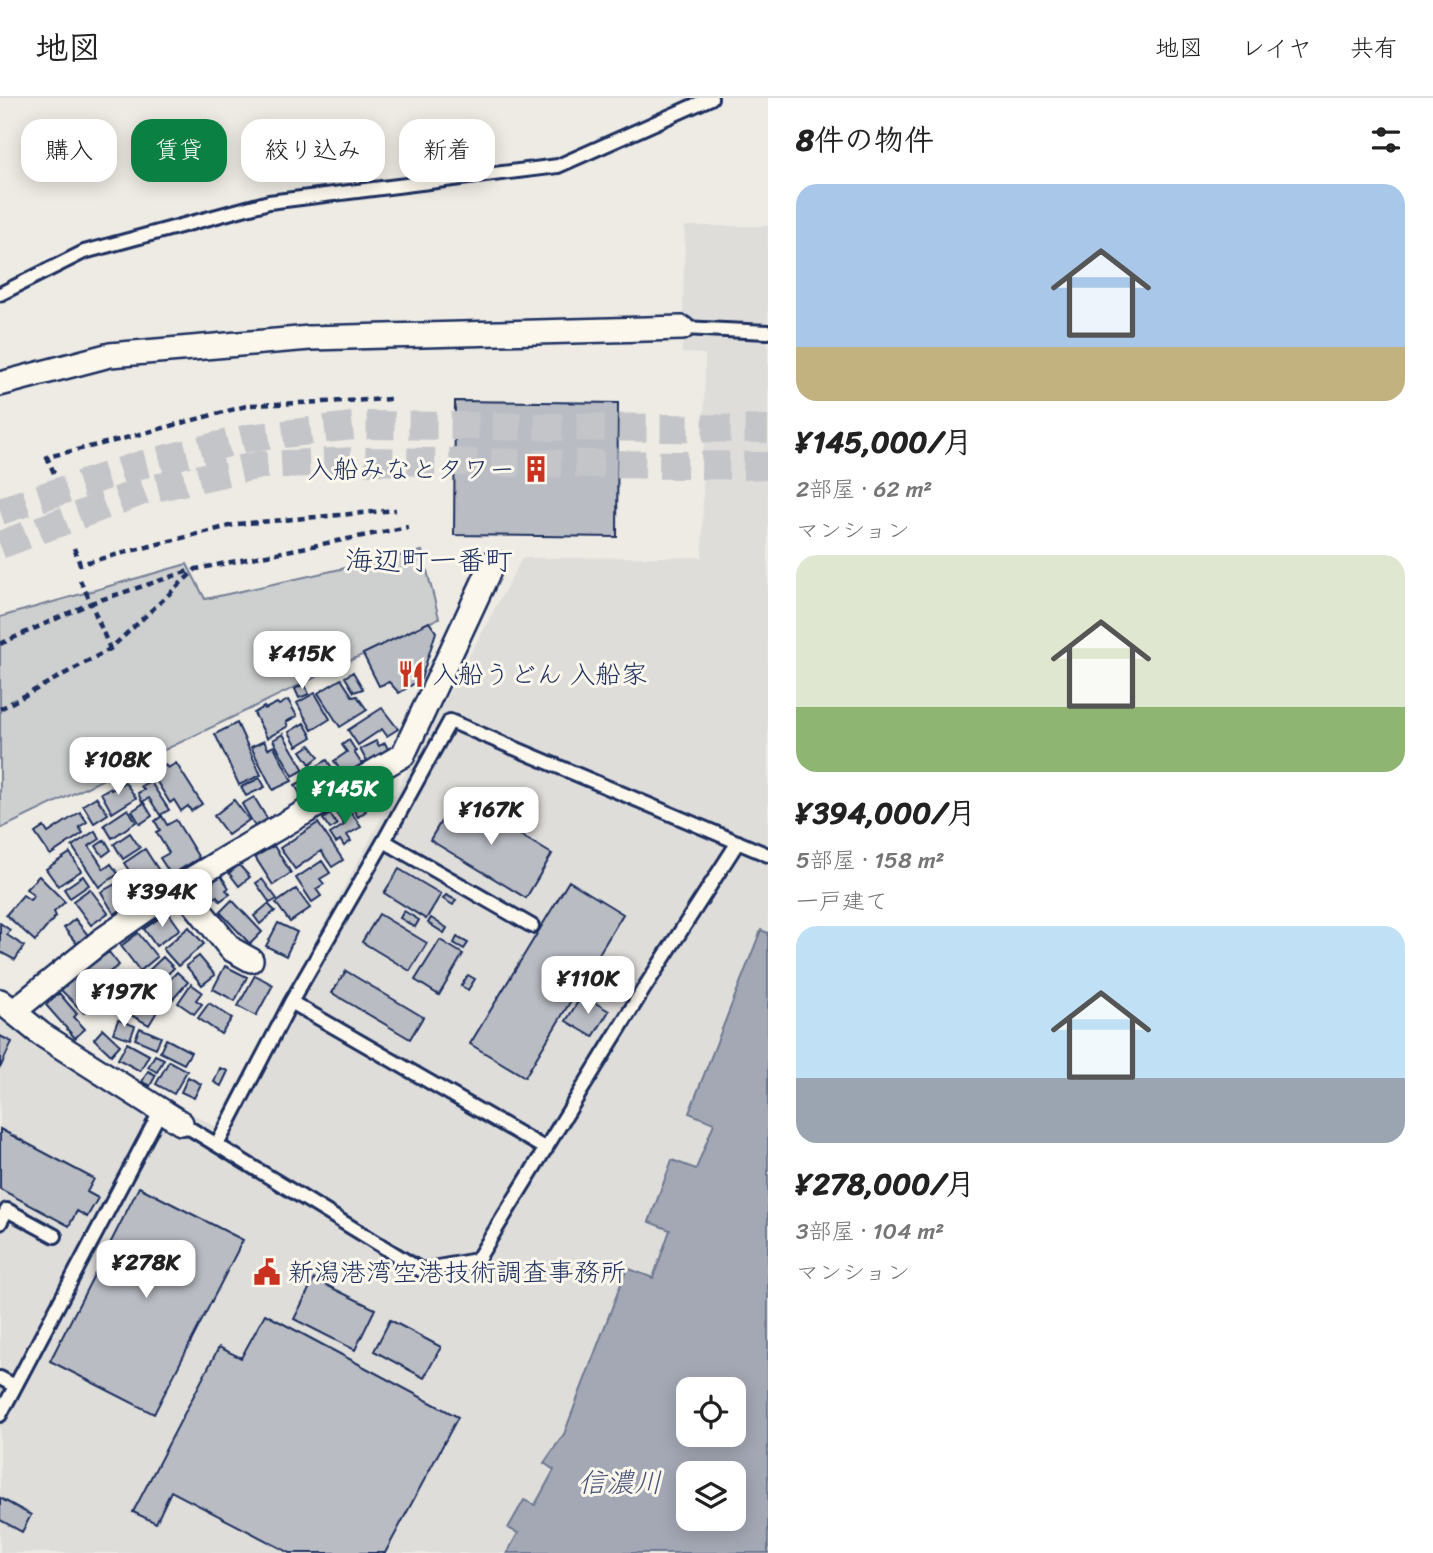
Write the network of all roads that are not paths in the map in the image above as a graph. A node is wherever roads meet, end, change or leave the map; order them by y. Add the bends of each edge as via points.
1 (711, 98) edge
2 (0, 294) edge
3 (682, 328) joint
4 (768, 332) edge
5 (0, 384) edge
6 (494, 562) dead end
7 (384, 841) junction
8 (738, 842) junction
9 (768, 855) edge
10 (180, 887) junction
11 (532, 926) dead end
12 (251, 961) dead end
13 (291, 1002) junction
14 (7, 1006) edge
15 (161, 1110) junction
16 (181, 1123) joint
17 (217, 1145) junction
18 (546, 1149) junction
19 (0, 1223) edge
20 (55, 1236) dead end
21 (0, 1378) edge
22 (15, 1386) junction
23 (0, 1415) edge

1 - 2 lane via 558,166 269,202 84,252
3 - 4 lane
3 - 5 street via 310,338 110,355
6 - 10 street via 403,755
7 - 8 lane via 450,721
7 - 11 lane
7 - 13 lane
8 - 9 lane
8 - 18 lane
10 - 12 street via 231,949
10 - 14 street
13 - 17 lane
13 - 18 lane
14 - 15 street via 41,1034
15 - 16 street
15 - 22 lane
16 - 17 lane
17 - 18 lane via 421,1270 477,1260
19 - 20 lane via 7,1210
21 - 22 lane
22 - 23 lane

